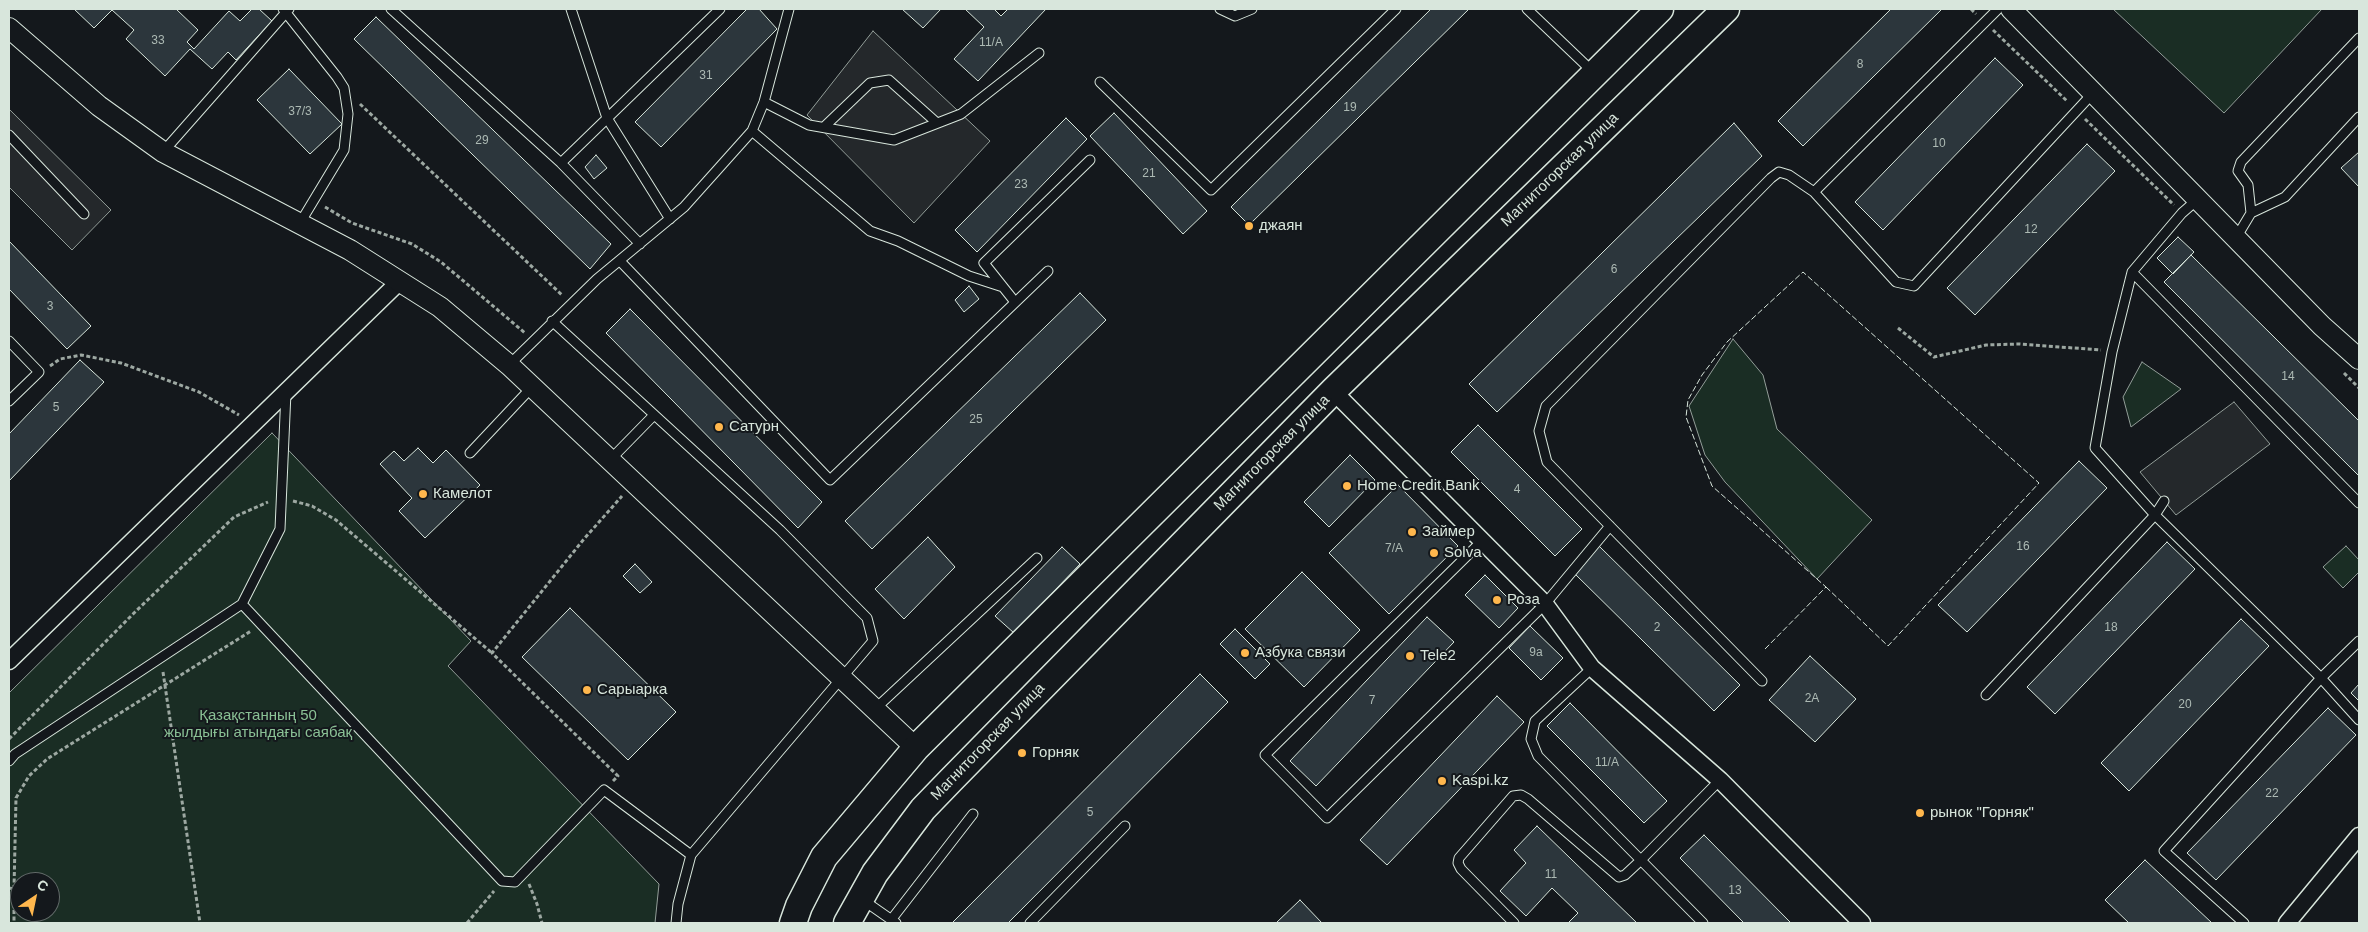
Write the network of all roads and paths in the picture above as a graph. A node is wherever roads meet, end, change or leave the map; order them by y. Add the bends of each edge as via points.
1 (391, 9) edge
2 (571, 9) edge
3 (720, 9) edge
4 (789, 9) edge
5 (1220, 9) edge
6 (1252, 9) edge
7 (1396, 9) edge
8 (1527, 9) edge
9 (1660, 9) edge
10 (1726, 9) edge
11 (1971, 9) edge
12 (1998, 9) edge
13 (2011, 9) edge
14 (286, 10) edge
15 (1984, 22) junction
16 (9, 28) edge
17 (2359, 38) edge
18 (1039, 53) dead end
19 (1595, 74) junction
20 (1100, 82) dead end
21 (344, 88) junction
22 (2094, 92) junction
23 (764, 102) junction
24 (2076, 110) junction
25 (2359, 117) edge
26 (607, 118) junction
27 (938, 123) junction
28 (824, 127) junction
29 (752, 131) junction
30 (9, 135) edge
31 (163, 152) junction
32 (1090, 160) dead end
33 (561, 163) junction
34 (1814, 192) junction
35 (2198, 199) junction
36 (314, 200) junction
37 (2182, 213) junction
38 (84, 214) dead end
39 (2251, 214) junction
40 (670, 219) junction
41 (300, 223) junction
42 (2236, 238) junction
43 (640, 244) junction
44 (620, 261) junction
45 (1048, 271) dead end
46 (2132, 272) junction
47 (400, 281) junction
48 (1003, 287) junction
49 (1015, 302) junction
50 (571, 303) junction
51 (552, 321) junction
52 (1898, 328) dead end
53 (534, 340) junction
54 (9, 341) edge
55 (2112, 352) junction
56 (2359, 359) edge
57 (509, 365) junction
58 (2339, 368) dead end
59 (39, 372) junction
60 (532, 388) junction
61 (2359, 388) edge
62 (1333, 391) junction
63 (286, 392) junction
64 (9, 401) edge
65 (654, 416) junction
66 (252, 424) junction
67 (470, 453) dead end
68 (610, 460) junction
69 (634, 483) junction
70 (281, 498) junction
71 (2164, 501) dead end
72 (2359, 503) edge
73 (2155, 515) junction
74 (1610, 526) junction
75 (1482, 541) junction
76 (1038, 558) dead end
77 (242, 604) junction
78 (1545, 604) junction
79 (261, 624) junction
80 (2359, 641) edge
81 (492, 653) junction
82 (162, 657) junction
83 (9, 661) edge
84 (1592, 668) junction
85 (2321, 678) junction
86 (842, 679) junction
87 (1762, 681) dead end
88 (165, 685) junction
89 (1986, 695) dead end
90 (875, 710) junction
91 (2359, 720) edge
92 (9, 739) edge
93 (916, 748) junction
94 (9, 761) edge
95 (1720, 780) junction
96 (604, 790) junction
97 (973, 814) dead end
98 (1125, 826) dead end
99 (2359, 836) edge
100 (691, 855) junction
101 (1640, 862) junction
102 (14, 872) edge
103 (524, 872) junction
104 (502, 881) junction
105 (860, 898) junction
106 (894, 922) edge
107 (200, 923) edge
108 (467, 923) edge
109 (542, 923) edge
110 (676, 923) edge
111 (793, 923) edge
112 (846, 923) edge
113 (1030, 923) edge
114 (1514, 923) edge
115 (1703, 923) edge
116 (1862, 923) edge
117 (2244, 923) edge
118 (2287, 923) edge

1 - 33 lane
2 - 26 lane
3 - 26 lane
4 - 23 lane
5 - 6 lane via 1235,16
7 - 20 lane via 1211,190
8 - 19 lane
9 - 19 main road
10 - 62 main road, Магнитогорская улица
11 - 15 path
12 - 15 lane
13 - 22 street
14 - 21 lane
14 - 31 lane
15 - 24 path
15 - 34 lane
16 - 31 street via 99,106
17 - 39 lane via 2241,162 2238,171 2248,185
18 - 27 lane via 961,114
19 - 93 main road
21 - 36 lane via 348,114 344,150
21 - 50 path
22 - 24 lane
22 - 35 street
23 - 28 lane via 809,125
23 - 29 lane
24 - 34 lane via 1914,286 1896,282
24 - 37 path
25 - 39 lane via 2285,197
26 - 33 lane
26 - 40 lane
27 - 28 lane via 894,140
27 - 28 lane via 889,80 870,83
29 - 40 lane
29 - 48 lane via 870,231 969,276
30 - 38 lane
31 - 41 street
32 - 48 lane via 984,264
33 - 43 lane
34 - 74 lane via 1779,172 1546,406 1539,431 1547,462
35 - 37 lane
35 - 42 street
36 - 41 lane
36 - 53 path via 352,223 412,244 440,262
37 - 46 lane
39 - 42 lane
40 - 43 lane
41 - 47 street
42 - 56 street
43 - 44 lane
44 - 49 lane via 830,480
44 - 50 lane
45 - 49 lane
46 - 55 lane
46 - 72 lane
47 - 57 street via 440,307
47 - 63 street
48 - 49 lane
50 - 51 lane
51 - 53 lane
51 - 65 lane
52 - 55 path via 1934,357 1986,345 2019,344
53 - 57 lane
54 - 59 lane
55 - 73 lane via 2095,448
57 - 60 street
58 - 61 path
59 - 64 lane
59 - 66 path via 60,359 81,355 121,363 199,392
60 - 67 lane
60 - 68 street
62 - 75 street
62 - 105 main road, Магнитогорская улица via 923,809
63 - 66 street
63 - 70 lane
65 - 68 lane
65 - 86 lane via 780,530 867,618 873,642
66 - 83 street
68 - 69 street
69 - 81 path
69 - 86 street
70 - 77 lane via 280,529
70 - 81 path via 312,506 336,520
70 - 92 path via 234,517
71 - 73 lane
73 - 85 lane
73 - 89 lane
74 - 78 lane
74 - 87 lane
75 - 78 street
75 - 78 lane via 1265,755 1327,818
76 - 90 lane
77 - 79 lane
77 - 82 lane
78 - 84 street
79 - 88 path
79 - 104 lane
80 - 85 lane
81 - 96 path via 618,776
82 - 88 path
82 - 94 lane via 14,754
84 - 95 street
84 - 101 lane via 1535,721 1531,739 1538,756
85 - 91 lane
85 - 117 lane via 2164,851
86 - 90 street
86 - 100 lane
88 - 102 path via 47,759 29,776 16,798
88 - 107 path
90 - 93 street
93 - 111 main road via 824,857
95 - 101 lane
95 - 116 street
96 - 100 lane
96 - 103 lane
97 - 106 lane
98 - 113 lane
99 - 118 street
100 - 110 lane
101 - 114 lane via 1625,876 1618,877 1528,799 1513,796 1458,863
101 - 115 lane
103 - 104 lane via 514,882
103 - 109 path
104 - 108 path
105 - 106 lane
105 - 112 main road, Магнитогорская улица

